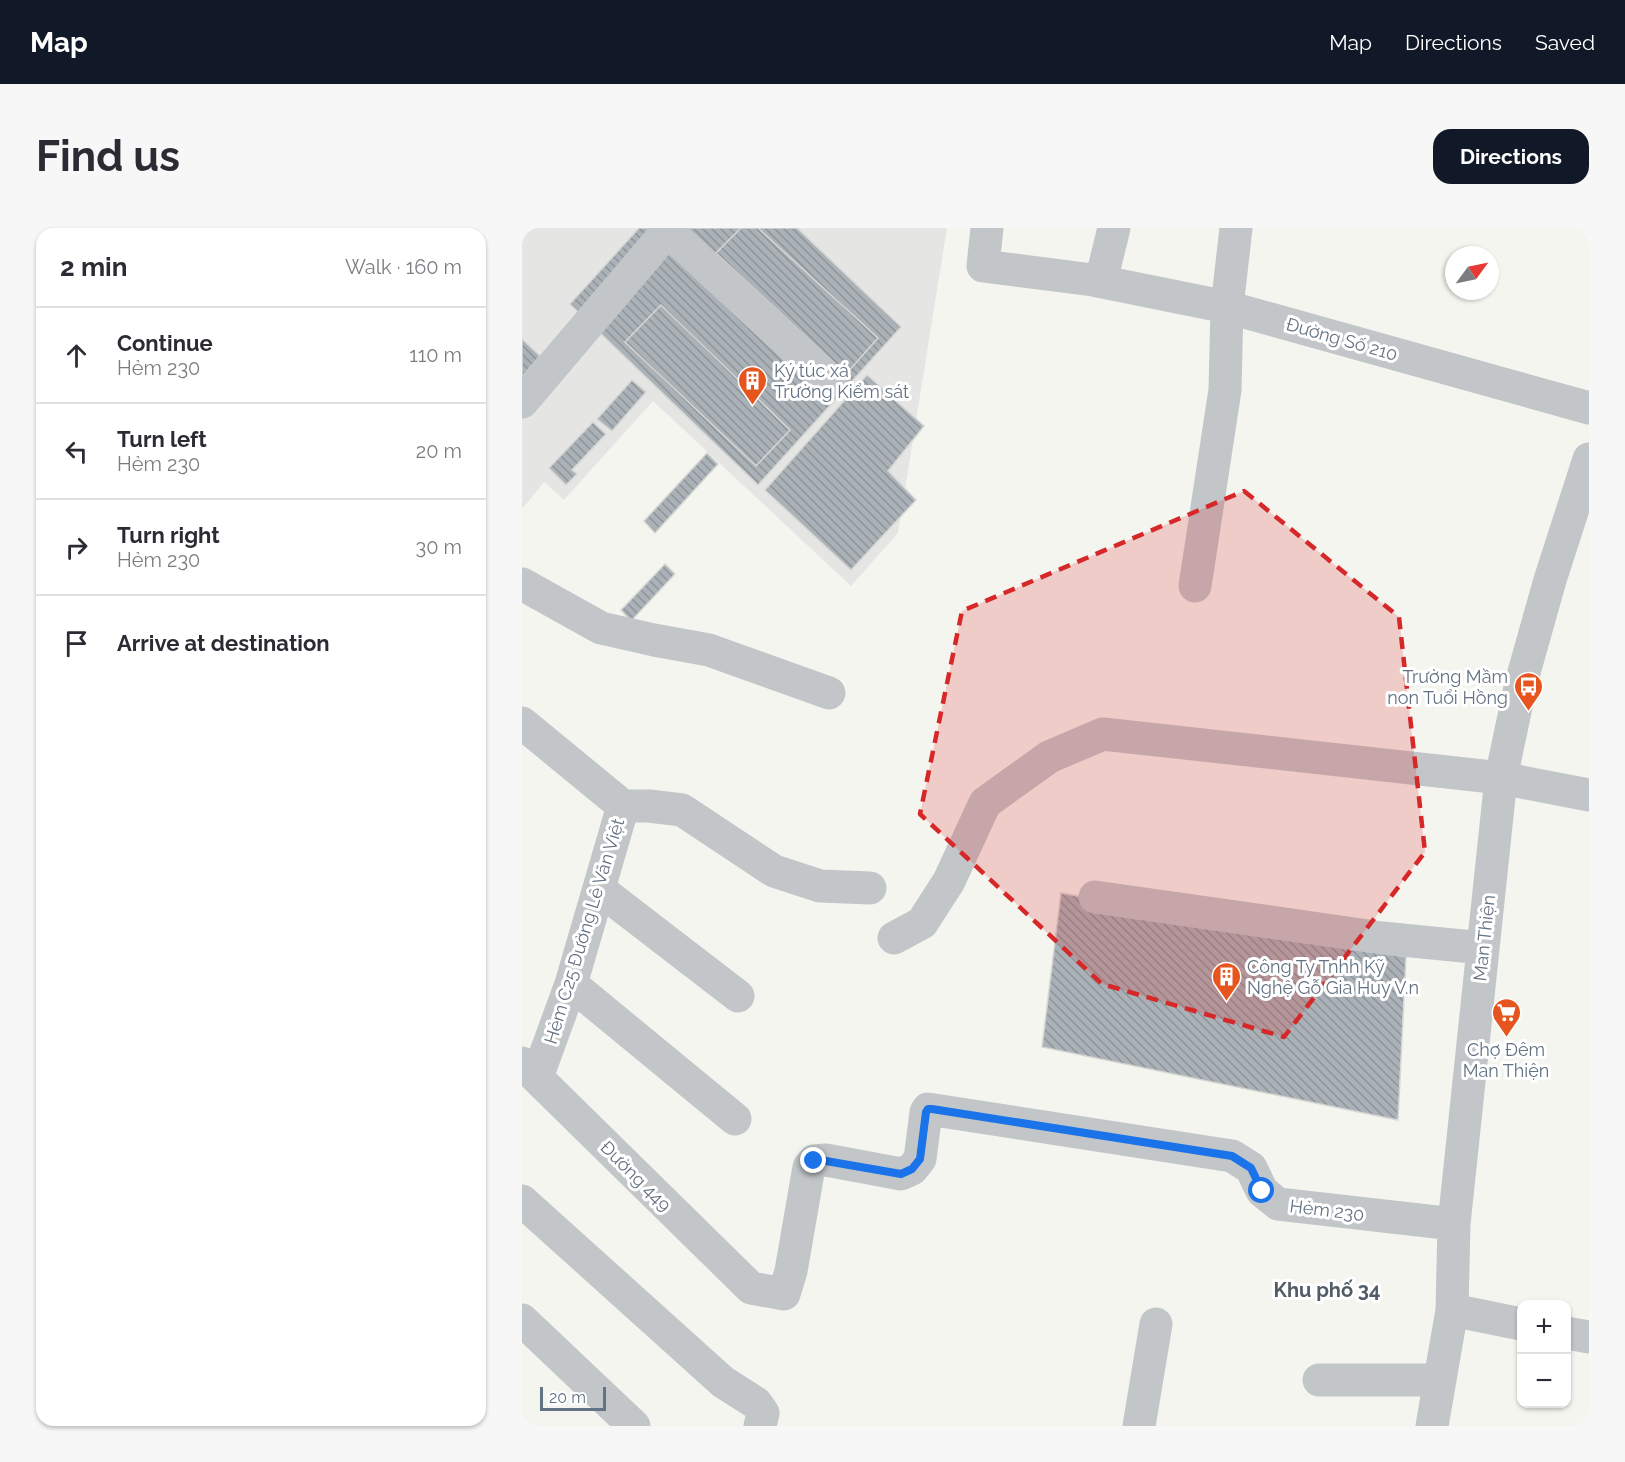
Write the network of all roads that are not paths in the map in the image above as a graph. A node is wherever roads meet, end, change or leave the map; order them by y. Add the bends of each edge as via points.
1 (987, 228) edge
2 (1114, 228) edge
3 (1236, 228) edge
4 (669, 230) edge
5 (1093, 280) junction
6 (1227, 307) junction
7 (831, 382) dead end
8 (522, 402) edge
9 (1589, 408) edge
10 (1589, 459) edge
11 (522, 584) edge
12 (1195, 586) dead end
13 (829, 693) dead end
14 (522, 723) edge
15 (1501, 778) junction
16 (1589, 795) edge
17 (622, 806) junction
18 (870, 888) dead end
19 (599, 889) junction
20 (1095, 897) dead end
21 (894, 938) dead end
22 (1483, 948) junction
23 (571, 984) junction
24 (738, 996) dead end
25 (530, 1070) edge
26 (735, 1119) dead end
27 (522, 1201) edge
28 (1454, 1224) junction
29 (791, 1272) joint
30 (1452, 1310) junction
31 (522, 1320) edge
32 (1517, 1323) edge
33 (1156, 1324) dead end
34 (1571, 1334) edge
35 (1589, 1337) edge
36 (1319, 1380) dead end
37 (1440, 1380) junction
38 (634, 1426) edge
39 (760, 1426) edge
40 (1139, 1426) edge
41 (1432, 1426) edge

1 - 5 street, Đường Số 210 via 984,266
2 - 5 street via 1101,281
3 - 6 street
4 - 7 street
4 - 8 street
5 - 6 street, Đường Số 210
6 - 9 street, Đường Số 210
6 - 12 street via 1225,390
10 - 15 street, Man Thiện via 1521,683
11 - 13 street via 601,628 709,650
14 - 17 street, Hẻm C25 Đường Lê Văn Việt
15 - 16 street
15 - 21 street via 1103,734 1049,757 986,803 949,881 922,923
15 - 22 street, Man Thiện
17 - 18 street via 682,810 774,871 820,886
17 - 19 street, Hẻm C25 Đường Lê Văn Việt
19 - 23 street, Hẻm C25 Đường Lê Văn Việt
19 - 24 street
20 - 22 street via 1382,938
22 - 28 street, Man Thiện
23 - 25 street, Hẻm C25 Đường Lê Văn Việt
23 - 26 street
25 - 29 street, Đường 449 via 751,1288 784,1294
27 - 39 street via 723,1382 756,1403 763,1413
28 - 29 street, Hẻm 230 via 1278,1204 1262,1191 1251,1168 1232,1156 928,1109 920,1159 912,1169 901,1174 814,1161 809,1167
28 - 30 street, Man Thiện
30 - 32 street
30 - 37 street, Man Thiện
31 - 38 street
33 - 40 street
34 - 35 street
36 - 37 street
37 - 41 street, Man Thiện

